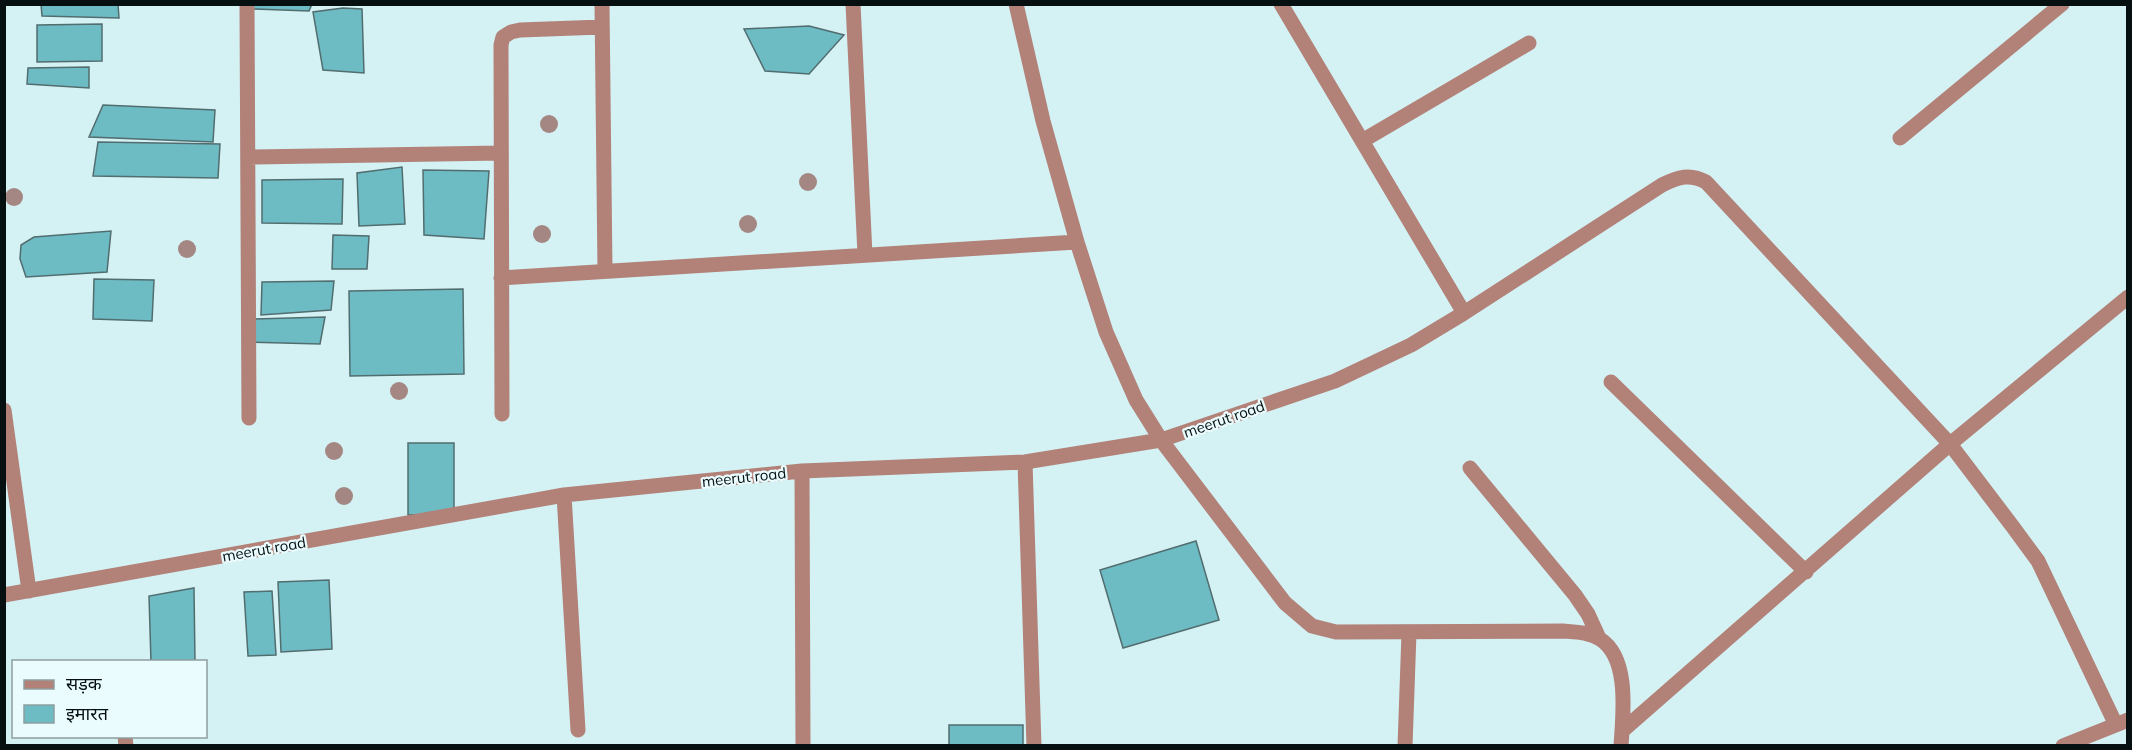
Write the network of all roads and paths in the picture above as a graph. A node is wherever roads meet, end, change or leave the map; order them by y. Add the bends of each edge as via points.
1 (247, 4) edge
2 (602, 4) edge
3 (853, 4) edge
4 (1016, 4) edge
5 (1281, 4) edge
6 (2062, 4) edge
7 (602, 27) junction
8 (1529, 43) dead end
9 (1900, 138) dead end
10 (1362, 141) junction
11 (501, 153) junction
12 (248, 157) junction
13 (1077, 242) junction
14 (866, 255) junction
15 (605, 271) junction
16 (501, 278) junction
17 (2127, 297) edge
18 (1464, 313) junction
19 (1611, 382) dead end
20 (4, 411) edge
21 (502, 414) dead end
22 (249, 418) dead end
23 (1161, 440) junction
24 (1950, 444) junction
25 (1025, 462) junction
26 (1470, 468) dead end
27 (802, 471) junction
28 (564, 495) junction
29 (1806, 572) junction
30 (29, 591) junction
31 (4, 595) edge
32 (1409, 633) junction
33 (1599, 638) junction
34 (2122, 723) edge
35 (578, 730) dead end
36 (1622, 738) edge
37 (803, 746) edge
38 (1034, 746) edge
39 (1405, 746) edge
40 (2063, 746) edge

1 - 12 street
2 - 7 street
3 - 14 street
4 - 13 street
5 - 10 street
6 - 9 street
7 - 11 street via 520,30 503,37
7 - 15 street
8 - 10 street
10 - 18 street
11 - 12 street
11 - 16 street
12 - 22 street
13 - 14 street
13 - 23 street via 1106,332 1136,400
14 - 15 street
15 - 16 street
16 - 21 street
17 - 24 street
18 - 23 street, meerut road via 1335,381
18 - 24 street, meerut road via 1662,185 1696,176 1706,182
19 - 29 street
20 - 30 street
23 - 25 street, meerut road
23 - 32 street via 1298,616 1312,626 1336,632
24 - 29 street
24 - 34 street via 2038,561
25 - 27 street, meerut road
25 - 38 street
26 - 33 street via 1575,595
27 - 28 street, meerut road
27 - 37 street
28 - 30 street, meerut road
28 - 35 street
29 - 36 street
30 - 31 street, meerut road
32 - 33 street via 1563,631
32 - 39 street
33 - 36 street via 1614,653 1622,681
34 - 40 street

